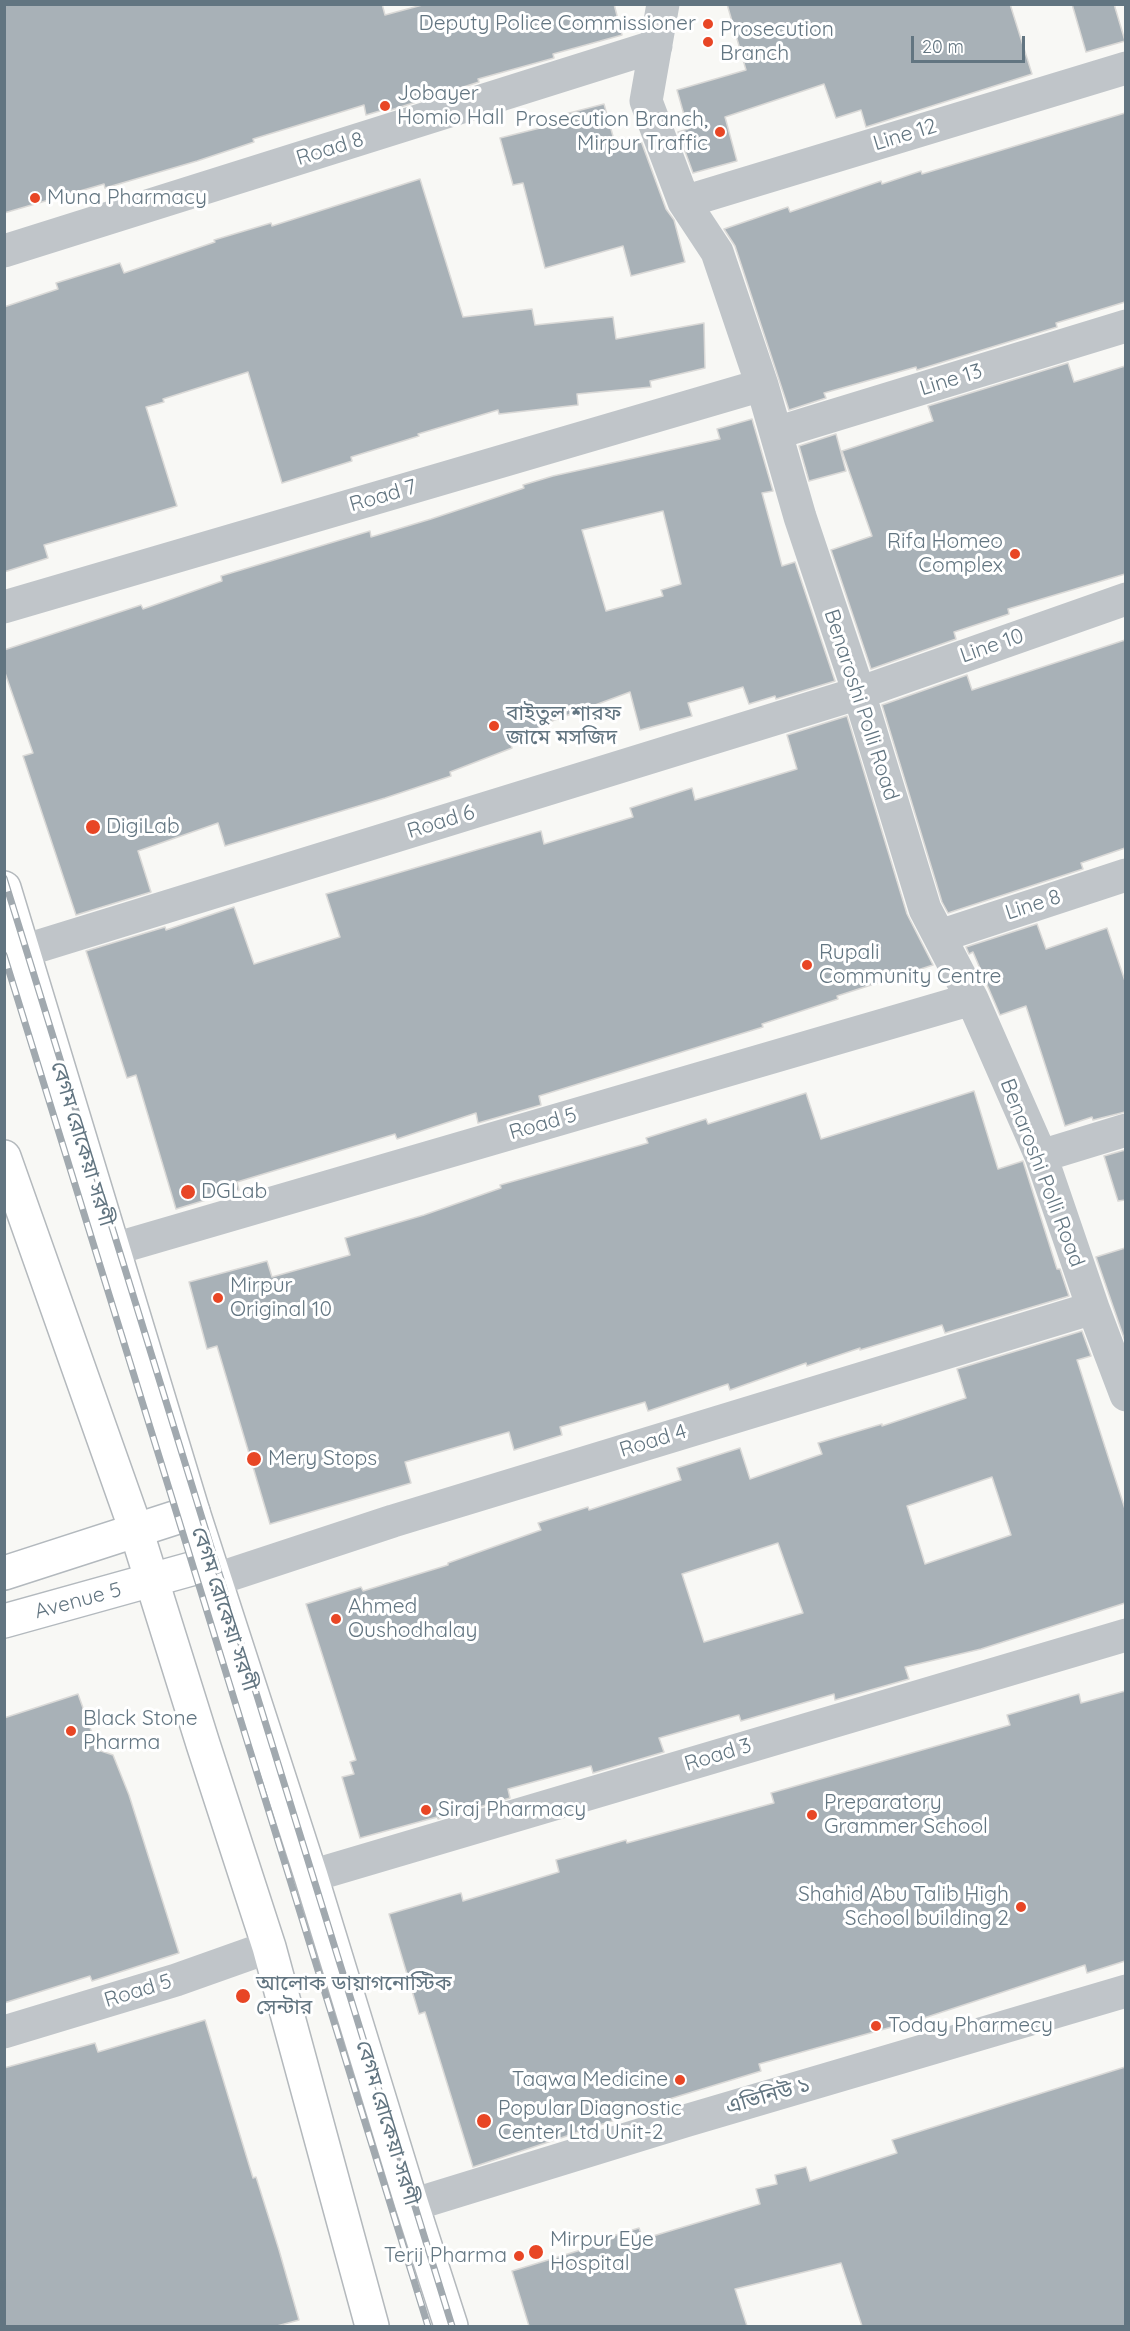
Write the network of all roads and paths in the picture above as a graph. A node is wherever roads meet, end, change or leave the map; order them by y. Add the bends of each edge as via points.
1 (663, 4) edge
2 (656, 46) junction
3 (1125, 68) edge
4 (684, 202) junction
5 (4, 251) edge
6 (1125, 326) edge
7 (762, 385) junction
8 (776, 433) junction
9 (1125, 599) edge
10 (4, 607) edge
11 (859, 693) junction
12 (1125, 875) edge
13 (4, 888) edge
14 (940, 936) junction
15 (23, 951) junction
16 (972, 999) junction
17 (1125, 1130) edge
18 (4, 1156) edge
19 (1041, 1156) junction
20 (114, 1249) junction
21 (1092, 1308) junction
22 (1125, 1395) edge
23 (193, 1512) junction
24 (136, 1530) junction
25 (211, 1572) junction
26 (4, 1574) edge
27 (152, 1580) junction
28 (4, 1621) edge
29 (1125, 1635) edge
30 (311, 1876) junction
31 (269, 1947) junction
32 (1125, 1991) edge
33 (4, 2032) edge
34 (412, 2205) junction
35 (368, 2325) edge
36 (451, 2326) edge

1 - 2 street, Benaroshi Polli Road
2 - 4 street, Benaroshi Polli Road via 646,101
2 - 5 street, Road 8
3 - 4 street, Line 12
4 - 7 street, Benaroshi Polli Road via 717,252
6 - 8 street, Line 13
7 - 8 street, Benaroshi Polli Road
7 - 10 street, Road 7
8 - 11 street, Benaroshi Polli Road
9 - 11 street, Line 10
11 - 14 street, Benaroshi Polli Road via 925,909
11 - 15 street, Road 6
12 - 14 street, Line 8
13 - 15 main road, বেগম রোকেয়া সরণী
14 - 16 street, Benaroshi Polli Road
15 - 20 main road, বেগম রোকেয়া সরণী
16 - 19 street, Benaroshi Polli Road
16 - 20 street, Road 5
17 - 19 street
18 - 24 main road
19 - 21 street, Benaroshi Polli Road
20 - 23 main road, বেগম রোকেয়া সরণী
21 - 22 street, Benaroshi Polli Road
21 - 25 street, Road 4
23 - 24 main road
23 - 25 main road, বেগম রোকেয়া সরণী
24 - 26 main road
24 - 27 main road
25 - 27 main road, Avenue 5
25 - 30 main road, বেগম রোকেয়া সরণী
27 - 28 main road, Avenue 5
27 - 31 main road
29 - 30 street, Road 3
30 - 34 main road, বেগম রোকেয়া সরণী
31 - 33 street, Road 5 via 176,1980
31 - 35 main road
32 - 34 street, এভিনিউ ১
34 - 36 main road, বেগম রোকেয়া সরণী

